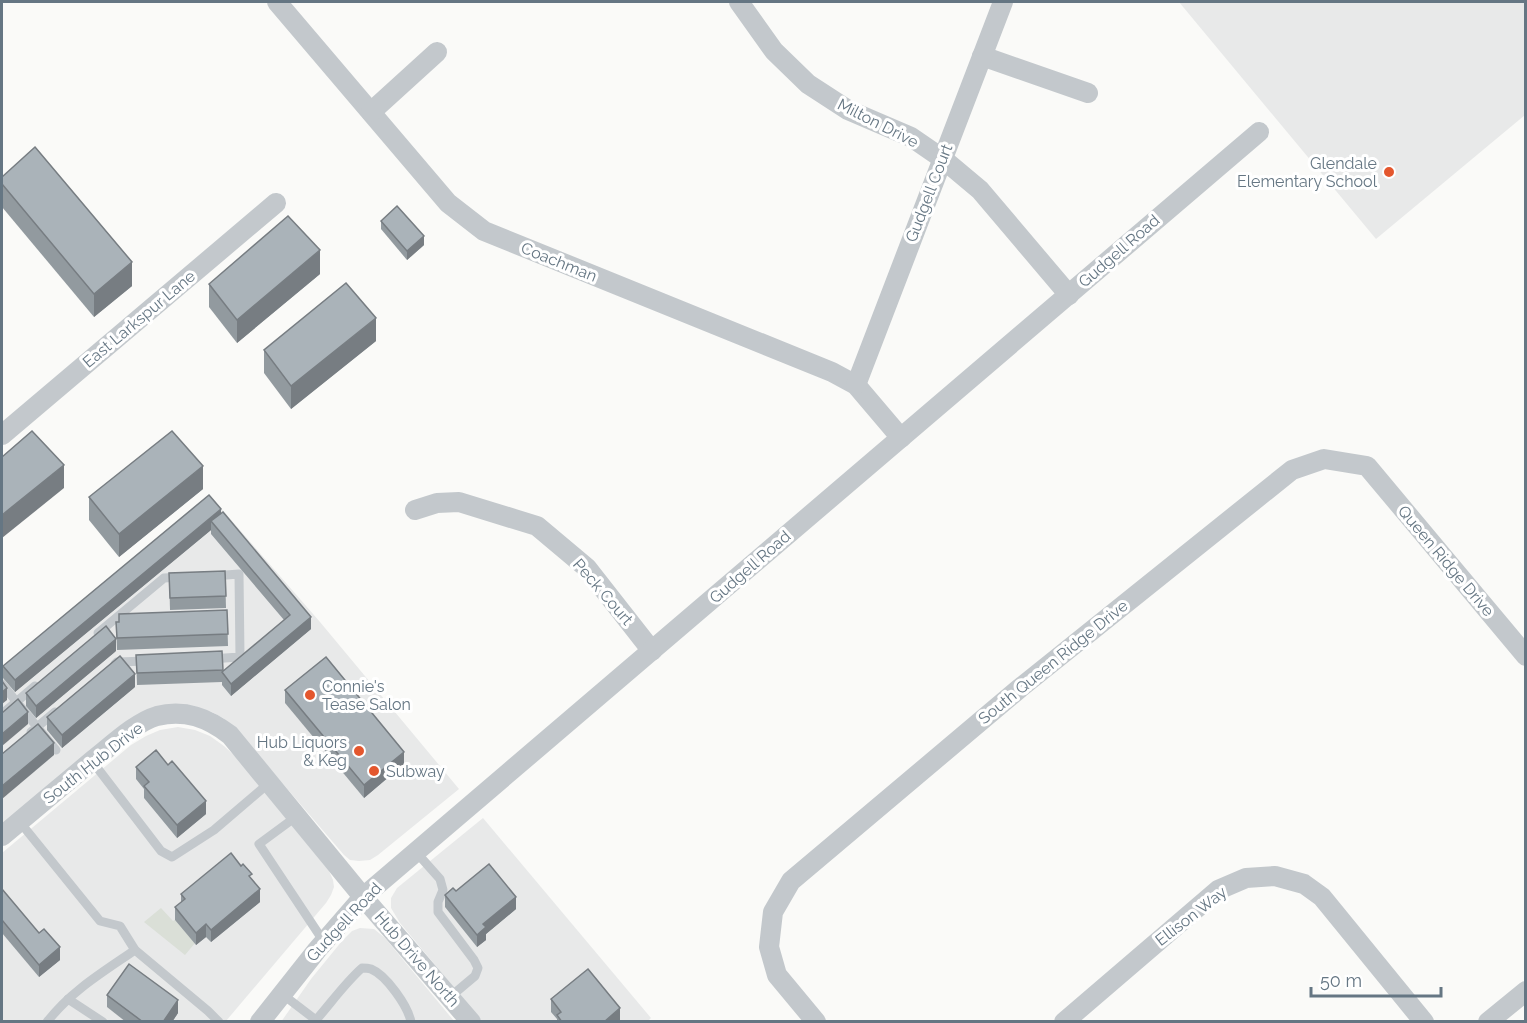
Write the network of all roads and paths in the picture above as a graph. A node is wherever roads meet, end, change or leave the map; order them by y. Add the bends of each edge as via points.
1 (277, 2) edge
2 (739, 2) edge
3 (1003, 2) edge
4 (437, 52) dead end
5 (982, 56) junction
6 (1088, 93) dead end
7 (371, 112) junction
8 (1259, 132) dead end
9 (943, 159) junction
10 (276, 203) dead end
11 (1069, 295) junction
12 (856, 385) junction
13 (2, 435) edge
14 (901, 438) junction
15 (1367, 466) joint
16 (415, 510) dead end
17 (196, 576) edge
18 (207, 576) edge
19 (95, 636) edge
20 (652, 651) junction
21 (1526, 656) edge
22 (195, 659) edge
23 (162, 660) edge
24 (108, 669) edge
25 (43, 679) edge
26 (2, 684) edge
27 (17, 701) junction
28 (64, 705) edge
29 (2, 714) edge
30 (37, 727) junction
31 (19, 742) edge
32 (56, 750) edge
33 (92, 761) junction
34 (269, 783) junction
35 (297, 816) junction
36 (19, 821) junction
37 (2, 836) edge
38 (416, 852) junction
39 (363, 897) junction
40 (324, 942) junction
41 (135, 950) junction
42 (1526, 991) edge
43 (282, 994) junction
44 (450, 997) junction
45 (68, 999) junction
46 (316, 1021) edge
47 (47, 1022) edge
48 (103, 1022) edge
49 (219, 1022) edge
50 (260, 1022) edge
51 (411, 1022) edge
52 (471, 1022) edge
53 (816, 1022) edge
54 (1064, 1022) edge
55 (1424, 1022) edge
56 (1488, 1022) edge

1 - 7 street, Coachman
2 - 9 street, Milton Drive via 774,51 808,84 848,110 911,137
3 - 5 street, Gudgell Court
4 - 7 street
5 - 6 street
5 - 9 street, Gudgell Court
7 - 12 street, Coachman via 448,203 484,231
8 - 11 street, Gudgell Road
9 - 11 street, Milton Drive via 980,190
9 - 12 street, Gudgell Court
10 - 13 street, East Larkspur Lane
11 - 14 street, Gudgell Road
12 - 14 street, Coachman
14 - 20 street, Gudgell Road
15 - 21 street, Queen Ridge Drive
15 - 53 street, South Queen Ridge Drive via 1324,459 1292,470 1020,688 791,881 772,912 769,948 777,975
16 - 20 street, Peck Court via 459,502 537,526 587,568
17 - 19 lane via 164,578
18 - 22 lane via 239,574 240,657
20 - 38 street, Gudgell Road
23 - 24 lane via 117,662
25 - 27 lane
26 - 27 lane
27 - 29 lane
27 - 30 lane
28 - 30 lane
30 - 31 lane
30 - 32 lane
33 - 34 street, South Hub Drive via 129,731 157,716 180,714 216,724 230,735
33 - 34 lane via 161,851 172,857 214,830
33 - 36 street, South Hub Drive
34 - 35 street, South Hub Drive
35 - 39 street, South Hub Drive
35 - 40 lane via 259,844
36 - 37 street, South Hub Drive
36 - 41 lane via 100,921 120,926
38 - 39 street, Gudgell Road
38 - 44 lane via 440,879 443,890 438,912 478,969
39 - 40 street, Gudgell Road
39 - 44 street, Hub Drive North
40 - 43 street, Gudgell Road
41 - 45 lane
41 - 49 lane
42 - 56 street
43 - 46 lane
43 - 50 street, Gudgell Road
44 - 52 street, Hub Drive North
45 - 47 lane
45 - 48 lane
46 - 51 lane via 362,968 373,969 384,979 402,1001
54 - 55 street, Ellison Way via 1218,890 1246,878 1275,876 1304,884 1322,897

